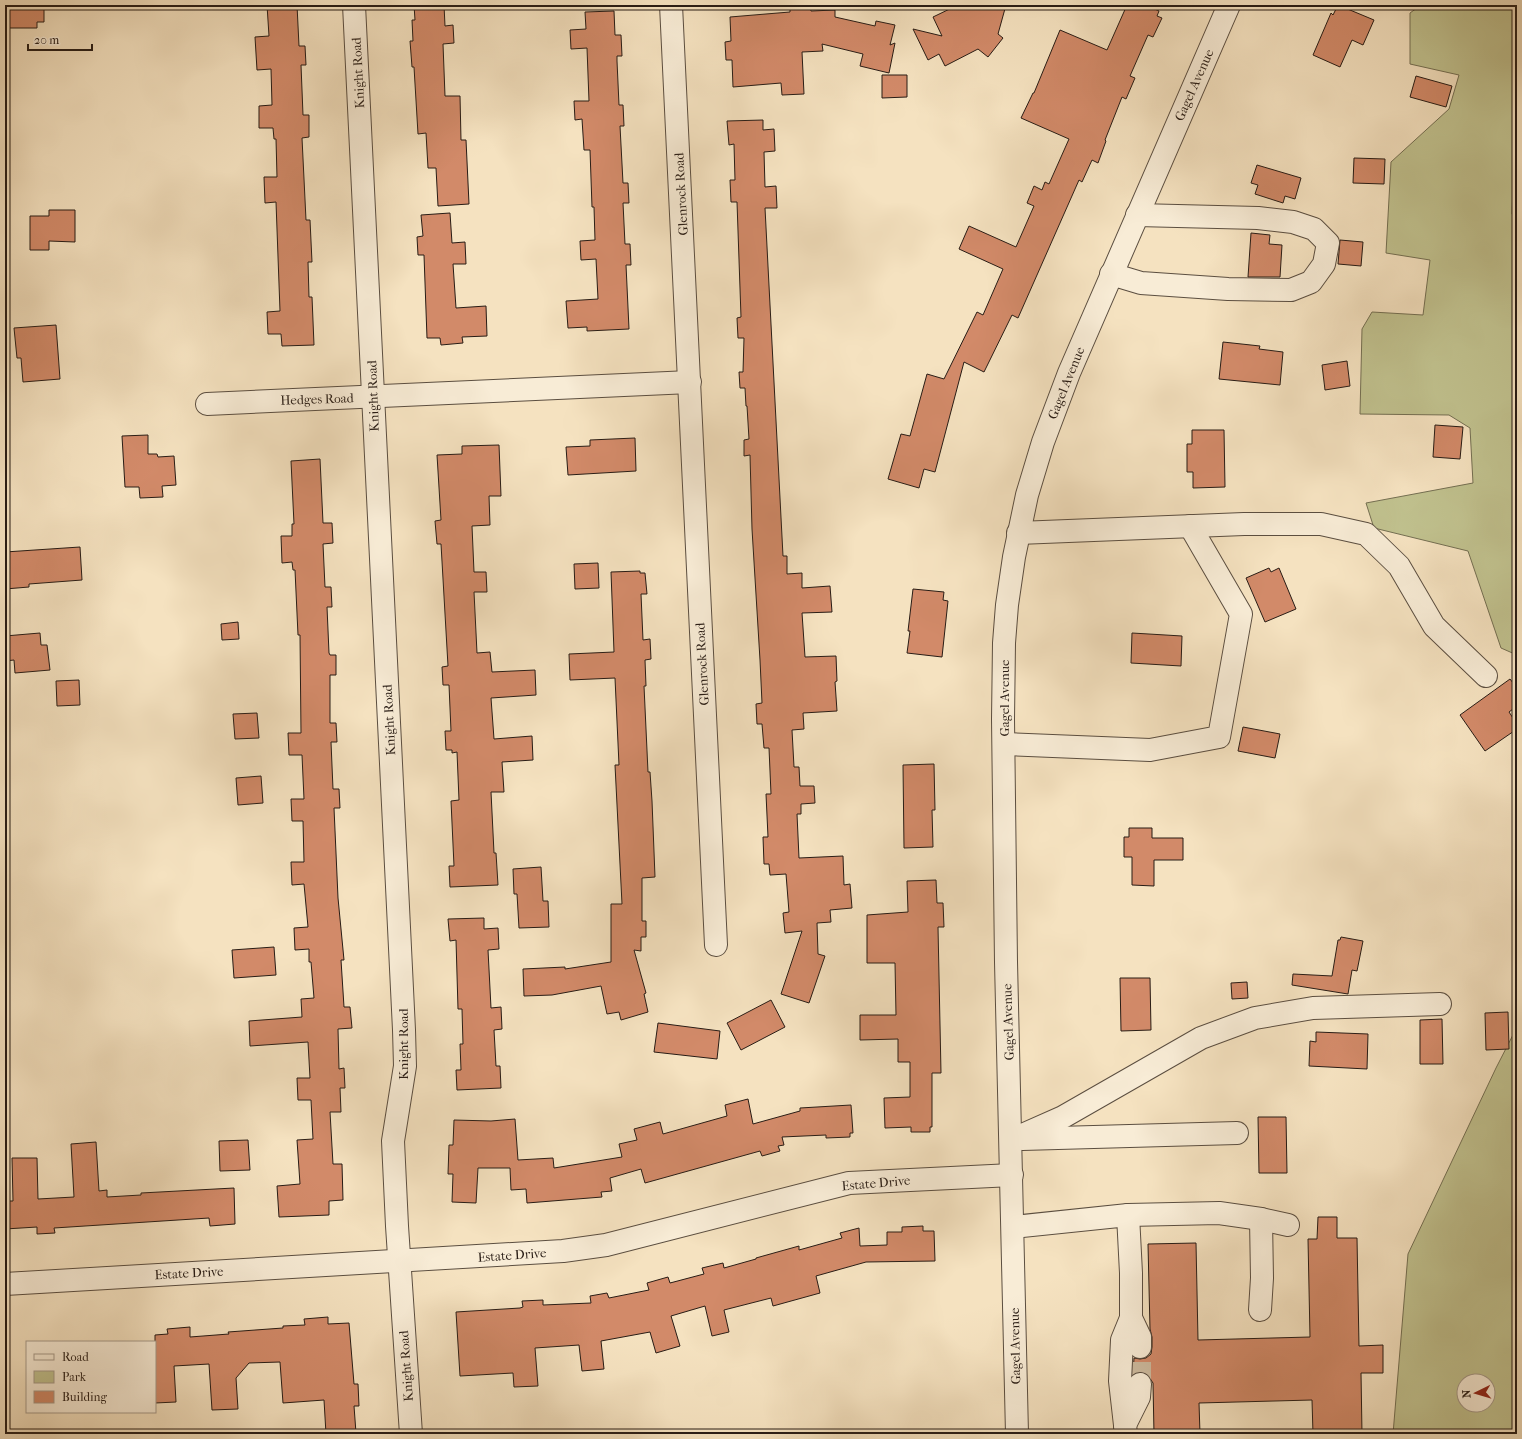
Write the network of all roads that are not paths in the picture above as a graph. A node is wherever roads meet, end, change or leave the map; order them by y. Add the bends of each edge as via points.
1 (354, 5) edge
2 (671, 5) edge
3 (1229, 5) edge
4 (1137, 215) junction
5 (1111, 274) junction
6 (690, 382) junction
7 (374, 397) junction
8 (207, 404) dead end
9 (1190, 526) junction
10 (1018, 533) junction
11 (1486, 676) dead end
12 (1004, 744) junction
13 (716, 945) dead end
14 (1440, 1004) dead end
15 (1237, 1133) dead end
16 (1011, 1140) junction
17 (1012, 1175) junction
18 (1128, 1216) junction
19 (1261, 1219) junction
20 (1288, 1225) dead end
21 (1013, 1227) junction
22 (399, 1262) junction
23 (5, 1284) edge
24 (1260, 1310) dead end
25 (1131, 1318) junction
26 (1140, 1347) tunnel mouth
27 (1140, 1384) tunnel mouth
28 (1125, 1429) edge
29 (411, 1434) edge
30 (1017, 1434) edge

1 - 7 street, Knight Road
2 - 6 street, Glenrock Road
3 - 4 street, Gagel Avenue
4 - 5 street, Gagel Avenue
4 - 5 street via 1258,218 1293,222 1314,229 1328,243 1324,264 1311,282 1291,290 1141,283
5 - 10 street, Gagel Avenue via 1043,442
6 - 7 street, Hedges Road
6 - 13 street, Glenrock Road
7 - 8 street, Hedges Road
7 - 22 street, Knight Road via 404,1030 405,1066 393,1141
9 - 10 street
9 - 11 street via 1321,524 1366,534 1400,566 1434,626
9 - 12 street via 1241,614 1219,737 1150,750
10 - 12 street, Gagel Avenue via 1004,635
12 - 16 street, Gagel Avenue
14 - 16 street via 1314,1008 1255,1018 1201,1038 1063,1117
15 - 16 street
16 - 17 street, Gagel Avenue
17 - 21 street, Gagel Avenue
17 - 22 street, Estate Drive via 849,1183 606,1245 564,1251
18 - 19 street via 1219,1213
18 - 21 street
18 - 25 street
19 - 20 street
19 - 24 street
21 - 30 street, Gagel Avenue
22 - 23 street, Estate Drive
22 - 29 street, Knight Road
25 - 26 street via 1140,1336
25 - 28 street via 1122,1340 1120,1381
27 - 28 street via 1139,1397

